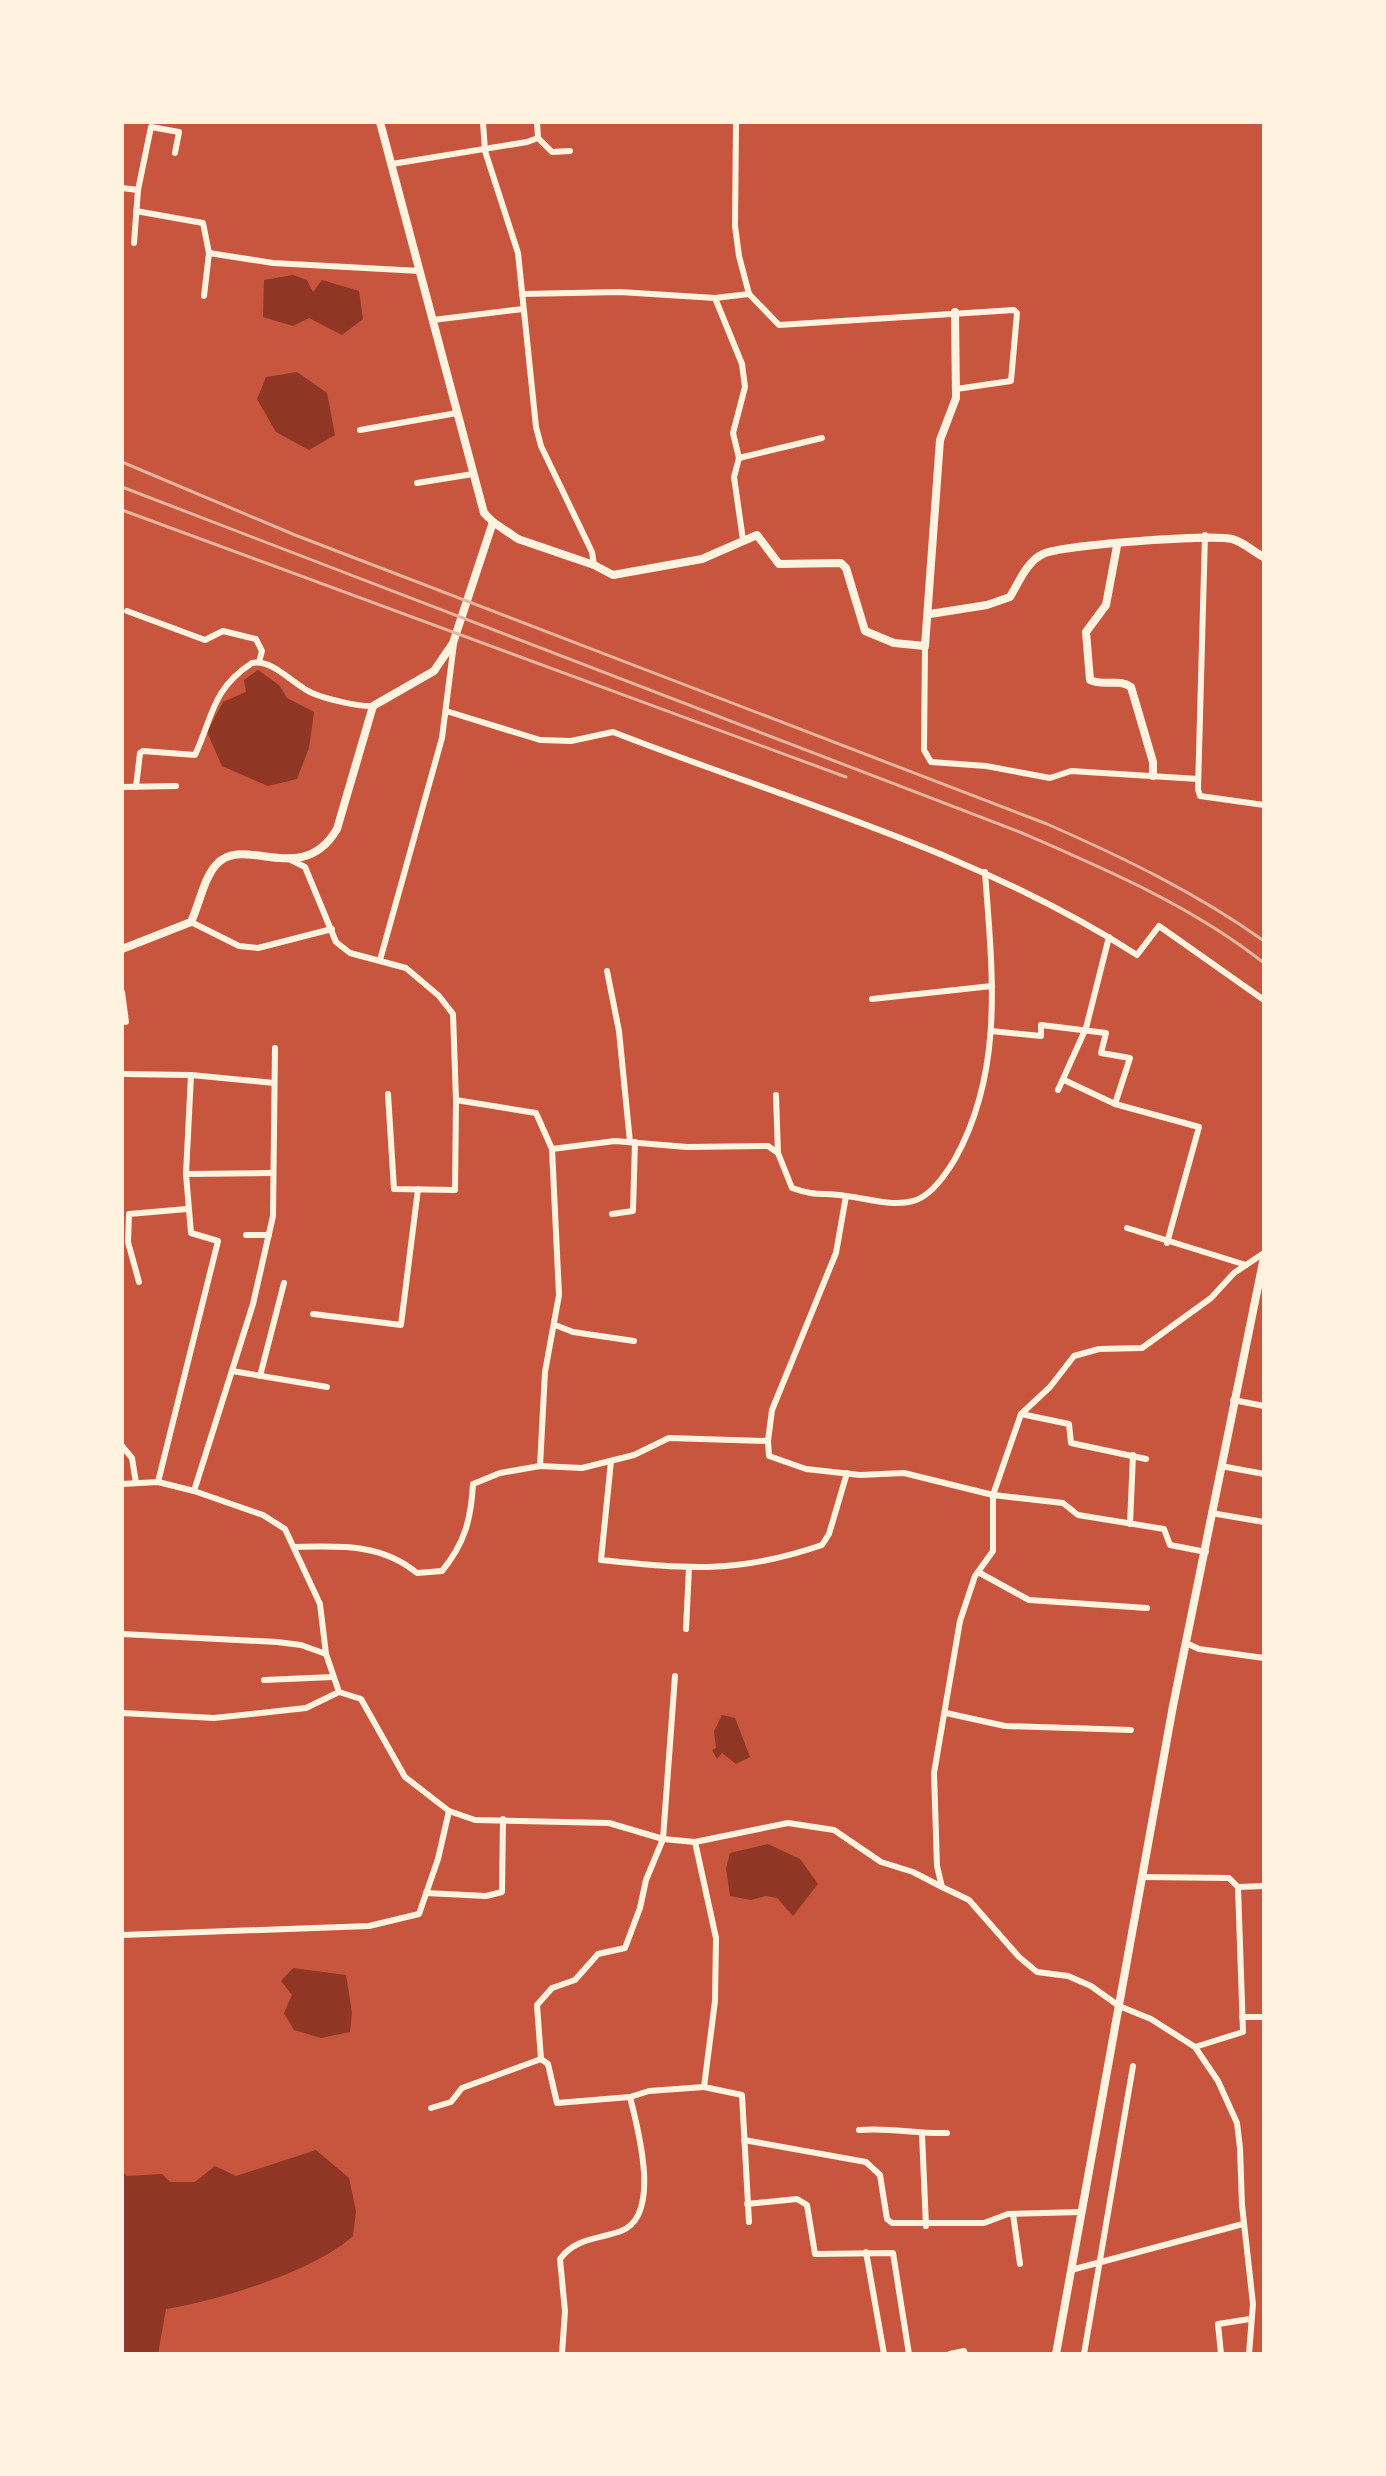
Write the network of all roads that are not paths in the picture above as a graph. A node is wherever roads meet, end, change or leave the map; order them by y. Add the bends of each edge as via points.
1 (380, 122) edge
2 (483, 122) edge
3 (537, 122) edge
4 (736, 122) edge
5 (538, 138) junction
6 (485, 151) junction
7 (570, 151) dead end
8 (175, 153) dead end
9 (392, 164) junction
10 (122, 188) edge
11 (138, 190) junction
12 (136, 211) junction
13 (134, 243) dead end
14 (209, 253) junction
15 (420, 271) junction
16 (522, 294) junction
17 (749, 294) junction
18 (204, 296) dead end
19 (715, 298) junction
20 (523, 309) junction
21 (955, 312) junction
22 (433, 320) junction
23 (956, 389) junction
24 (457, 413) junction
25 (360, 430) dead end
26 (822, 438) dead end
27 (739, 458) junction
28 (473, 474) junction
29 (417, 483) dead end
30 (493, 522) junction
31 (1205, 535) junction
32 (743, 540) junction
33 (1117, 546) junction
34 (1264, 557) edge
35 (594, 565) junction
36 (127, 611) dead end
37 (930, 614) junction
38 (456, 631) junction
39 (925, 646) junction
40 (259, 662) junction
41 (373, 706) junction
42 (446, 711) junction
43 (1153, 776) junction
44 (1198, 779) junction
45 (176, 786) dead end
46 (122, 787) edge
47 (136, 787) junction
48 (1264, 805) edge
49 (289, 859) junction
50 (985, 872) junction
51 (191, 922) junction
52 (332, 929) junction
53 (1109, 937) junction
54 (122, 949) edge
55 (380, 960) junction
56 (607, 971) dead end
57 (992, 986) junction
58 (122, 992) edge
59 (872, 999) dead end
60 (1264, 1000) edge
61 (126, 1022) dead end
62 (1086, 1028) junction
63 (991, 1031) junction
64 (275, 1048) dead end
65 (122, 1074) edge
66 (191, 1075) junction
67 (1064, 1080) junction
68 (274, 1083) junction
69 (1058, 1090) dead end
70 (388, 1094) dead end
71 (776, 1095) dead end
72 (456, 1100) junction
73 (1115, 1104) junction
74 (633, 1142) junction
75 (552, 1149) junction
76 (778, 1153) junction
77 (271, 1173) junction
78 (186, 1174) junction
79 (418, 1189) junction
80 (846, 1196) junction
81 (187, 1209) junction
82 (612, 1214) dead end
83 (1127, 1228) dead end
84 (246, 1235) dead end
85 (269, 1235) junction
86 (125, 1242) edge
87 (1167, 1243) junction
88 (1264, 1255) edge
89 (1246, 1265) junction
90 (139, 1282) dead end
91 (284, 1283) dead end
92 (313, 1314) dead end
93 (555, 1325) junction
94 (634, 1341) dead end
95 (232, 1371) junction
96 (260, 1376) junction
97 (327, 1387) dead end
98 (1233, 1400) junction
99 (1264, 1406) edge
100 (1021, 1414) junction
101 (768, 1441) junction
102 (122, 1446) edge
103 (1133, 1455) junction
104 (1146, 1459) dead end
105 (611, 1461) junction
106 (540, 1466) junction
107 (1221, 1466) junction
108 (847, 1473) junction
109 (1264, 1474) edge
110 (158, 1482) junction
111 (136, 1483) junction
112 (122, 1484) edge
113 (194, 1491) junction
114 (993, 1495) junction
115 (1211, 1513) junction
116 (1264, 1522) edge
117 (1130, 1524) junction
118 (295, 1547) junction
119 (1206, 1552) junction
120 (689, 1568) junction
121 (978, 1572) junction
122 (1147, 1608) dead end
123 (686, 1629) dead end
124 (122, 1634) edge
125 (1186, 1643) junction
126 (326, 1654) junction
127 (1264, 1658) edge
128 (675, 1676) dead end
129 (333, 1677) junction
130 (264, 1680) dead end
131 (339, 1692) junction
132 (122, 1713) edge
133 (946, 1713) junction
134 (1131, 1730) dead end
135 (449, 1811) junction
136 (503, 1819) junction
137 (663, 1839) junction
138 (695, 1842) junction
139 (1142, 1877) junction
140 (1264, 1886) edge
141 (942, 1887) junction
142 (1238, 1887) junction
143 (426, 1893) junction
144 (122, 1935) edge
145 (1119, 2006) junction
146 (1242, 2017) junction
147 (1264, 2017) edge
148 (1195, 2047) junction
149 (541, 2059) junction
150 (1133, 2066) dead end
151 (704, 2087) junction
152 (630, 2097) junction
153 (431, 2108) dead end
154 (859, 2130) dead end
155 (947, 2133) dead end
156 (922, 2134) junction
157 (744, 2140) junction
158 (747, 2204) junction
159 (1081, 2212) junction
160 (1013, 2214) junction
161 (749, 2222) dead end
162 (1243, 2224) junction
163 (926, 2226) junction
164 (866, 2252) junction
165 (1098, 2262) junction
166 (1020, 2264) dead end
167 (1071, 2270) junction
168 (1253, 2304) junction
169 (1264, 2304) edge
170 (1250, 2319) junction
171 (562, 2354) edge
172 (884, 2354) edge
173 (909, 2354) edge
174 (950, 2354) edge
175 (965, 2354) edge
176 (1056, 2354) edge
177 (1084, 2354) edge
178 (1221, 2354) edge
179 (1249, 2354) edge

1 - 9 street
2 - 6 street
3 - 5 street
4 - 17 street via 735,226
5 - 6 street
5 - 7 street via 552,152
6 - 9 street
6 - 16 street via 518,253
8 - 11 street via 179,132 151,127
9 - 15 street
10 - 11 street
11 - 12 street
12 - 13 street
12 - 14 street via 203,223
14 - 15 street via 273,263
14 - 18 street
15 - 22 street
16 - 19 street via 620,292
16 - 20 street
17 - 19 street
17 - 21 street via 779,325
19 - 27 street via 742,364 745,387 733,433
20 - 22 street
20 - 35 street via 541,446
21 - 23 street
21 - 23 street via 1017,313 1011,381
22 - 24 street
23 - 37 street via 940,440
24 - 25 street
24 - 28 street
26 - 27 street
27 - 32 street via 734,477
28 - 29 street
28 - 30 street via 484,513
30 - 35 street via 518,539
30 - 38 street
31 - 33 street
31 - 34 street via 1237,540
31 - 44 street
32 - 35 street via 675,566 613,575
32 - 39 street via 757,535 779,564 841,563 865,631 894,643
33 - 37 street via 1042,554 1010,597
33 - 43 street via 1106,605 1086,632 1088,672 1096,683 1131,687
36 - 40 street via 205,640 223,631 256,639 262,651
37 - 39 street
38 - 41 street via 434,671
38 - 42 street
39 - 43 street via 924,750 931,762 1050,778 1071,771
40 - 41 street via 313,694
40 - 47 street via 240,671 214,701 195,755 140,753
41 - 49 street via 337,829 327,847
42 - 50 street via 540,740 571,741 613,732
42 - 55 street via 422,818
43 - 44 street
44 - 48 street via 1200,796
45 - 47 street
46 - 47 street
49 - 51 street via 234,854 216,864
49 - 52 street via 305,867
50 - 53 street
50 - 57 street
51 - 52 street via 239,946 258,948
51 - 54 street
52 - 55 street via 336,942 350,953
53 - 60 street via 1137,955 1159,926
53 - 62 street
55 - 72 street via 421,978 453,1014
56 - 74 street
57 - 59 street
57 - 63 street
58 - 61 street
62 - 63 street via 1041,1025 1041,1036
62 - 67 street
62 - 73 street via 1106,1033 1101,1053 1130,1058
63 - 80 street via 984,1091 944,1177 914,1201
64 - 68 street
65 - 66 street
66 - 68 street
66 - 78 street
67 - 69 street
67 - 73 street
68 - 77 street
70 - 79 street via 394,1189
71 - 76 street
72 - 75 street via 536,1113
72 - 79 street via 455,1190
73 - 87 street via 1199,1127
74 - 75 street
74 - 76 street via 768,1146
74 - 82 street via 633,1211
75 - 93 street via 559,1295
76 - 80 street via 792,1188 816,1197
77 - 78 street
77 - 85 street
78 - 81 street
79 - 92 street via 401,1325
80 - 101 street via 836,1253 772,1410
81 - 86 street via 129,1214
81 - 110 street via 191,1233 218,1241
83 - 87 street
84 - 85 street
85 - 95 street
86 - 90 street
87 - 89 street
88 - 89 street
88 - 98 street
89 - 100 street via 1142,1348 1099,1349 1074,1356
91 - 96 street
93 - 94 street
93 - 106 street via 545,1372
95 - 96 street
95 - 113 street
96 - 97 street
98 - 99 street
98 - 107 street
100 - 103 street via 1069,1424 1071,1443
100 - 114 street
101 - 105 street via 669,1438
101 - 108 street via 769,1456 806,1469
102 - 111 street via 132,1458
103 - 104 street
103 - 117 street
105 - 106 street via 582,1468
105 - 120 street via 601,1560
106 - 118 street via 473,1484 470,1522 457,1553 442,1571 417,1573 405,1563 349,1546
107 - 109 street
107 - 115 street
108 - 114 street via 904,1473
108 - 120 street via 822,1545 734,1568
110 - 111 street
110 - 113 street
111 - 112 street
113 - 118 street via 263,1515 285,1529
114 - 117 street via 1063,1503 1078,1515
114 - 121 street via 993,1551
115 - 116 street
115 - 119 street
117 - 119 street via 1164,1529 1170,1545
118 - 126 street via 320,1604
119 - 125 street
120 - 123 street
121 - 122 street via 1029,1600
121 - 133 street via 960,1621
124 - 126 street via 277,1642
125 - 127 street
125 - 139 street
126 - 129 street
128 - 137 street
129 - 130 street
129 - 131 street
131 - 132 street via 306,1708 214,1718
131 - 135 street via 361,1699 405,1777
133 - 134 street via 1005,1726
133 - 141 street via 934,1773
135 - 136 street via 475,1820
135 - 143 street
136 - 137 street via 609,1823
136 - 143 street via 502,1892
137 - 138 street
137 - 149 street via 625,1948 598,1954 575,1980 552,1988 537,2005
138 - 141 street via 788,1823 834,1830 881,1862
138 - 151 street via 716,1938 715,2001
139 - 142 street via 1229,1878
139 - 145 street
140 - 142 street
141 - 145 street via 969,1900 1037,1972 1068,1976
142 - 146 street
143 - 144 street via 419,1914 369,1926
145 - 148 street
145 - 159 street
146 - 147 street
146 - 148 street via 1243,2032
148 - 162 street via 1237,2123
149 - 152 street via 548,2064 557,2103
149 - 153 street via 462,2088 451,2102
150 - 165 street
151 - 152 street
151 - 157 street via 742,2095
152 - 171 street via 644,2176 642,2210 631,2226 589,2239 560,2259
154 - 156 street via 887,2127
155 - 156 street
156 - 163 street
157 - 158 street
157 - 163 street via 866,2162 880,2175 887,2219
158 - 161 street
158 - 164 street via 797,2199 807,2205 815,2254
159 - 160 street
159 - 167 street
160 - 163 street via 984,2223
160 - 166 street
162 - 165 street
162 - 168 street
164 - 172 street
164 - 173 street via 893,2253
165 - 167 street
165 - 177 street
167 - 176 street
168 - 169 street
168 - 170 street
170 - 178 street via 1218,2324
170 - 179 street
174 - 175 street

